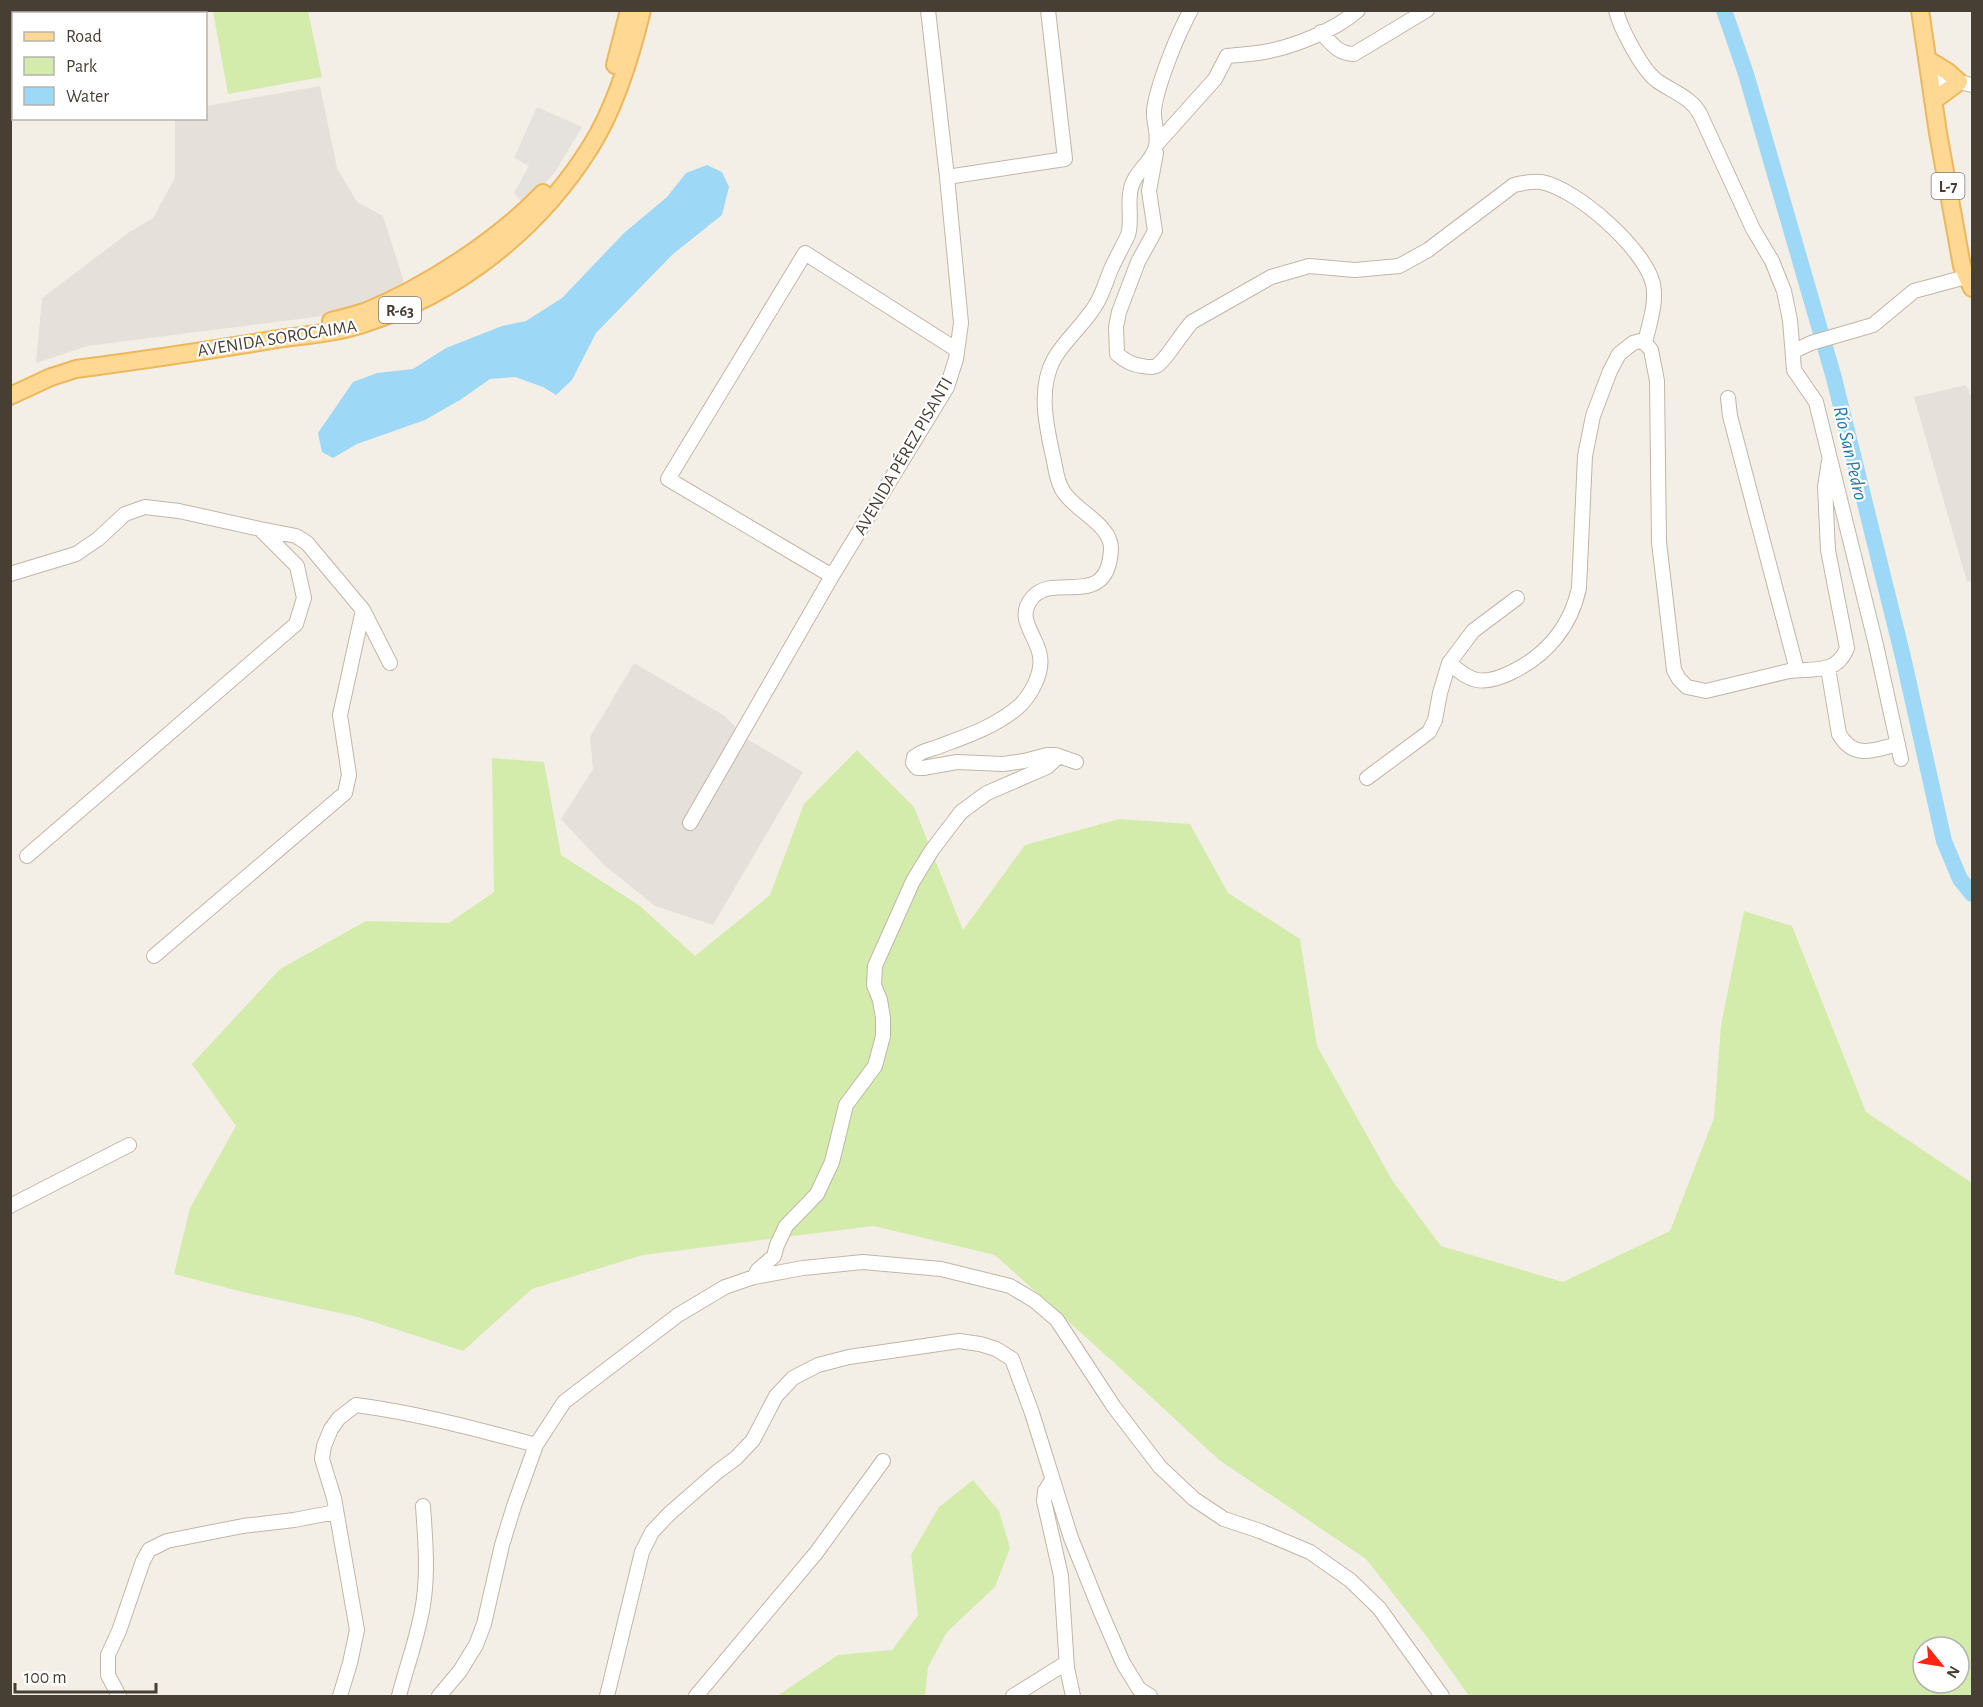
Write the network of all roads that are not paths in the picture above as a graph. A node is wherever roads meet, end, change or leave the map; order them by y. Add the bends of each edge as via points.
1 (629, 10) edge
2 (642, 10) edge
3 (928, 10) edge
4 (1048, 10) edge
5 (1191, 10) edge
6 (1358, 10) edge
7 (1427, 10) edge
8 (1616, 10) edge
9 (1920, 10) edge
10 (1321, 32) junction
11 (1927, 59) junction
12 (1930, 82) junction
13 (1966, 83) edge
14 (1933, 101) junction
15 (603, 112) junction
16 (1156, 146) junction
17 (947, 177) junction
18 (1969, 282) edge
19 (1645, 343) junction
20 (957, 350) junction
21 (1794, 351) junction
22 (75, 365) junction
23 (10, 384) edge
24 (10, 396) edge
25 (1728, 398) dead end
26 (1829, 461) junction
27 (260, 529) junction
28 (10, 574) edge
29 (832, 576) junction
30 (1517, 598) dead end
31 (363, 610) junction
32 (390, 663) dead end
33 (1449, 663) junction
34 (1828, 668) junction
35 (1797, 670) junction
36 (1898, 744) junction
37 (1059, 756) junction
38 (1901, 759) dead end
39 (1076, 762) dead end
40 (1367, 778) dead end
41 (690, 823) dead end
42 (27, 856) dead end
43 (154, 956) dead end
44 (129, 1145) dead end
45 (10, 1206) edge
46 (754, 1277) junction
47 (536, 1445) junction
48 (883, 1461) dead end
49 (1052, 1480) junction
50 (423, 1506) dead end
51 (336, 1512) junction
52 (1066, 1663) junction
53 (119, 1696) edge
54 (340, 1696) edge
55 (399, 1696) edge
56 (439, 1696) edge
57 (608, 1696) edge
58 (696, 1696) edge
59 (1013, 1696) edge
60 (1073, 1696) edge
61 (1150, 1696) edge
62 (1442, 1696) edge

1 - 15 main road, AVENIDA SOROCAIMA / R-63
2 - 15 main road, AVENIDA SOROCAIMA / R-63 via 628,61
3 - 17 street, AVENIDA PÉREZ PISANTI
4 - 17 street via 1065,159
5 - 16 street via 1156,99
6 - 10 street
7 - 10 street via 1354,54 1337,50
8 - 21 street via 1623,31 1649,73 1688,99 1700,114 1784,291
9 - 11 main road, L-7
10 - 16 street via 1265,52 1227,56 1215,80
11 - 12 main road, L-7
11 - 13 main road
12 - 13 street
12 - 14 main road, L-7
13 - 14 main road
14 - 18 main road, L-7 via 1962,266
15 - 22 main road, AVENIDA SOROCAIMA / R-63 via 591,145 538,213 471,273 432,295 360,325 310,335
16 - 19 street via 1149,191 1155,231 1138,262 1116,327 1117,354 1134,365 1157,366 1192,322 1271,277 1309,266 1355,270 1399,266 1428,250 1514,185 1530,182 1551,185 1602,216 1649,273 1654,303
16 - 37 street via 1151,160 1132,185 1131,226 1099,301 1054,359 1045,391 1047,430 1059,485 1071,502 1108,536 1109,562 1100,580 1093,584 1048,588 1032,598 1026,624 1040,662 1036,681 1024,701 981,731 919,754 913,763 923,768 957,762 1003,764
17 - 20 street, AVENIDA PÉREZ PISANTI via 961,322
18 - 21 street via 1914,291 1873,326
19 - 33 street via 1633,343 1619,354 1593,416 1585,456 1579,588 1559,634 1540,656 1496,679 1476,680
19 - 35 street via 1651,350 1657,381 1659,542 1674,669 1687,687 1706,691
20 - 29 street, AVENIDA PÉREZ PISANTI via 946,387
20 - 29 street via 805,253 668,479
21 - 26 street via 1794,370 1816,402
22 - 23 main road, AVENIDA SOROCAIMA / R-63 via 48,368
22 - 24 main road, AVENIDA SOROCAIMA / R-63
25 - 35 street
26 - 34 street via 1828,550 1847,648 1844,657
26 - 36 street
27 - 28 street via 145,507 125,514 76,554
27 - 31 street via 307,543
27 - 42 street via 297,566 304,598 296,624
29 - 41 street, AVENIDA PÉREZ PISANTI
30 - 33 street via 1473,631
31 - 32 street
31 - 43 street via 340,715 350,775 345,793
33 - 40 street via 1430,732
34 - 35 street
34 - 36 street via 1843,741 1864,753
36 - 38 street
37 - 39 street
37 - 46 street via 1047,767 987,793 961,812 913,881 875,966 874,985 883,1018 875,1066 846,1106 832,1162 817,1194 786,1226 774,1256
44 - 45 street
46 - 47 street via 725,1287 678,1315 564,1402
46 - 62 street via 863,1262 941,1269 1010,1286 1035,1301 1057,1320 1114,1407 1160,1467 1194,1499 1224,1519 1310,1552 1350,1580 1379,1608
47 - 51 street via 465,1426 356,1405 339,1418 324,1446 322,1459
47 - 56 street via 502,1545 476,1645
48 - 58 street via 816,1553
49 - 52 street via 1044,1501 1061,1576
49 - 57 street via 1018,1373 1012,1359 996,1349 959,1341 818,1365 793,1378 777,1396 753,1440 652,1532 642,1552
49 - 61 street via 1071,1538 1123,1663 1139,1689
50 - 55 street via 424,1598
51 - 53 street via 167,1541 149,1550 108,1655 108,1675
51 - 54 street via 357,1630
52 - 59 street
52 - 60 street

